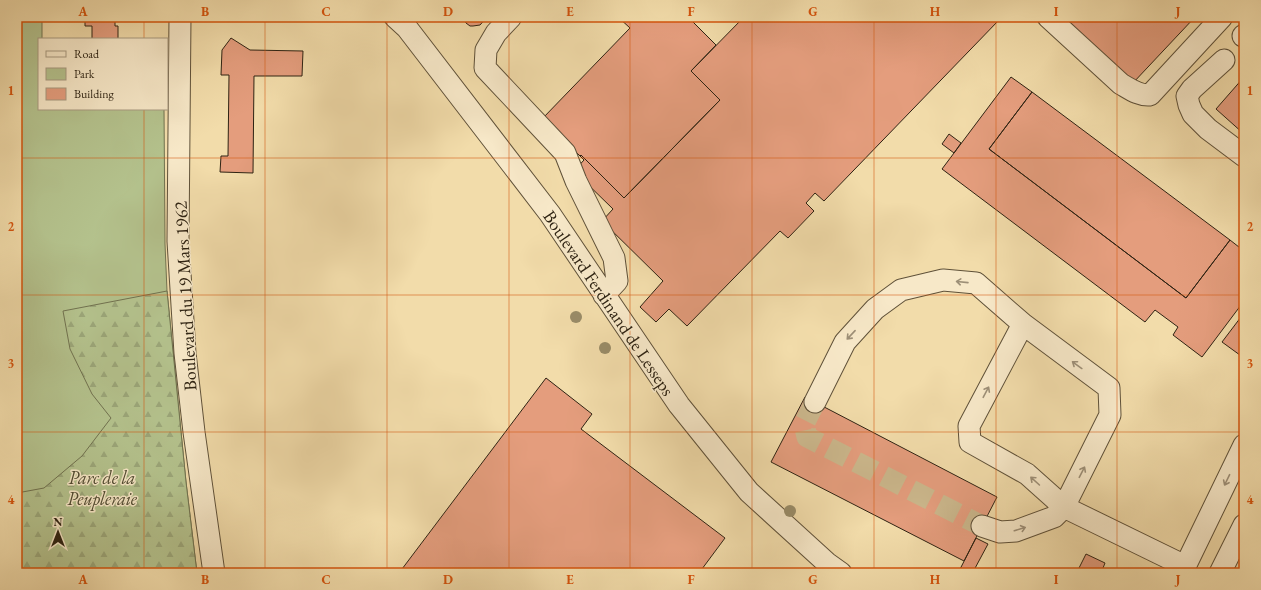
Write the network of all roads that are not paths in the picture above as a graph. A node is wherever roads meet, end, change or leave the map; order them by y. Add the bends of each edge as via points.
1 (180, 17) edge
2 (395, 17) edge
3 (511, 17) edge
4 (1048, 17) edge
5 (1222, 17) edge
6 (1224, 60) dead end
7 (1244, 156) edge
8 (604, 295) junction
9 (1023, 324) junction
10 (815, 402) tunnel mouth
11 (1244, 445) edge
12 (1064, 507) junction
13 (1244, 525) edge
14 (982, 526) tunnel mouth
15 (1183, 570) edge
16 (214, 573) edge
17 (841, 573) edge
18 (1220, 573) edge

1 - 16 street, Boulevard du 19 Mars 1962 via 178,241 185,353
2 - 8 street, Boulevard Ferdinand de Lesseps via 407,28 550,214
3 - 8 street via 496,33 486,50 485,68 565,153 614,258 617,281
4 - 5 street via 1121,84 1132,91 1150,95
6 - 7 street via 1192,89 1187,96 1188,105 1208,129
8 - 17 street, Boulevard Ferdinand de Lesseps via 678,405 749,492
9 -> 10 street via 976,283 943,280 901,290 875,309 845,342
12 -> 9 street via 1110,415 1109,388
12 -> 9 street via 1028,474 970,442 969,426
11 -> 15 street
14 -> 12 street via 1000,532 1016,531 1054,517
12 - 15 street
13 - 18 street

